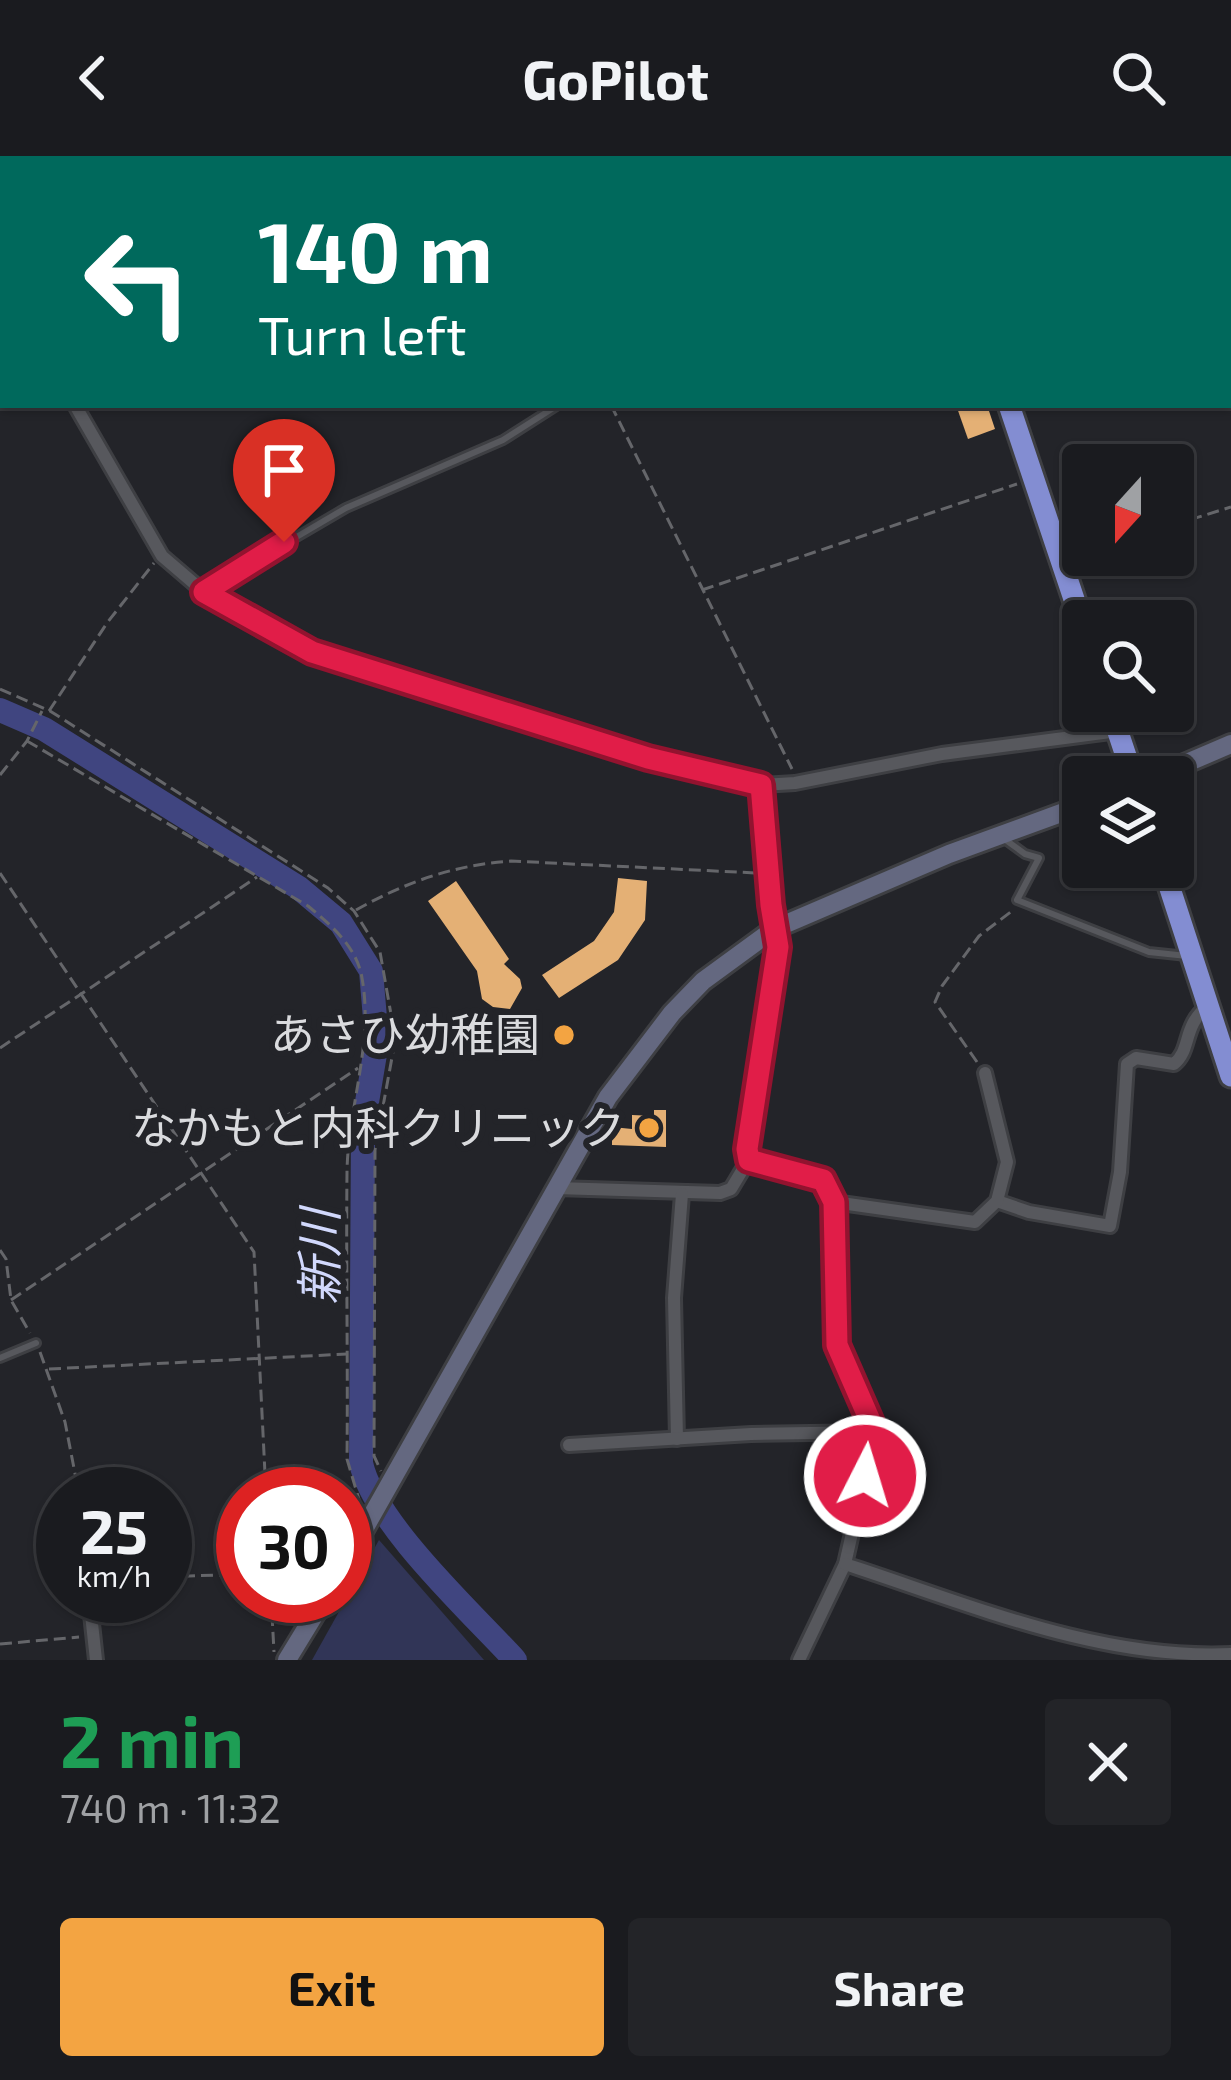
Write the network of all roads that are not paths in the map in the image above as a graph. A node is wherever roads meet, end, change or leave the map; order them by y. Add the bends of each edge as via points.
1 (77, 408) edge
2 (553, 408) edge
3 (1010, 408) edge
4 (204, 592) junction
5 (1074, 600) edge
6 (1062, 731) edge
7 (1231, 744) edge
8 (1194, 760) edge
9 (761, 785) junction
10 (1062, 814) edge
11 (1000, 836) junction
12 (1170, 888) edge
13 (774, 929) junction
14 (1191, 956) junction
15 (1208, 1006) junction
16 (985, 1073) road end
17 (1231, 1076) edge
18 (749, 1160) junction
19 (556, 1188) junction
20 (682, 1194) junction
21 (998, 1201) junction
22 (834, 1202) junction
23 (36, 1343) road end
24 (0, 1358) edge
25 (875, 1432) junction
26 (677, 1439) junction
27 (568, 1445) dead end
28 (372, 1515) edge
29 (845, 1564) junction
30 (92, 1623) edge
31 (310, 1623) edge
32 (1231, 1654) edge
33 (96, 1660) edge
34 (287, 1660) edge
35 (799, 1660) edge

1 - 4 street via 162,556
2 - 4 lane via 503,440 346,508
3 - 5 highway
4 - 9 street via 312,652 648,758
6 - 9 street
7 - 8 street
9 - 13 street
10 - 11 street
11 - 13 street
11 - 14 lane via 1039,858 1017,900 1149,952
12 - 14 highway
13 - 18 street
13 - 19 street via 703,981 642,1048
14 - 15 highway
15 - 17 highway
15 - 21 street via 1174,1064 1127,1064 1110,1226
16 - 21 street via 1007,1162
18 - 20 street via 731,1189
18 - 22 street via 823,1180
19 - 20 street
19 - 28 street
20 - 26 street
21 - 22 street via 975,1222
22 - 25 street via 837,1345
23 - 24 lane
25 - 26 street
25 - 29 street
26 - 27 street
29 - 32 street via 1072,1638 1163,1654
29 - 35 street
30 - 33 street
31 - 34 street

